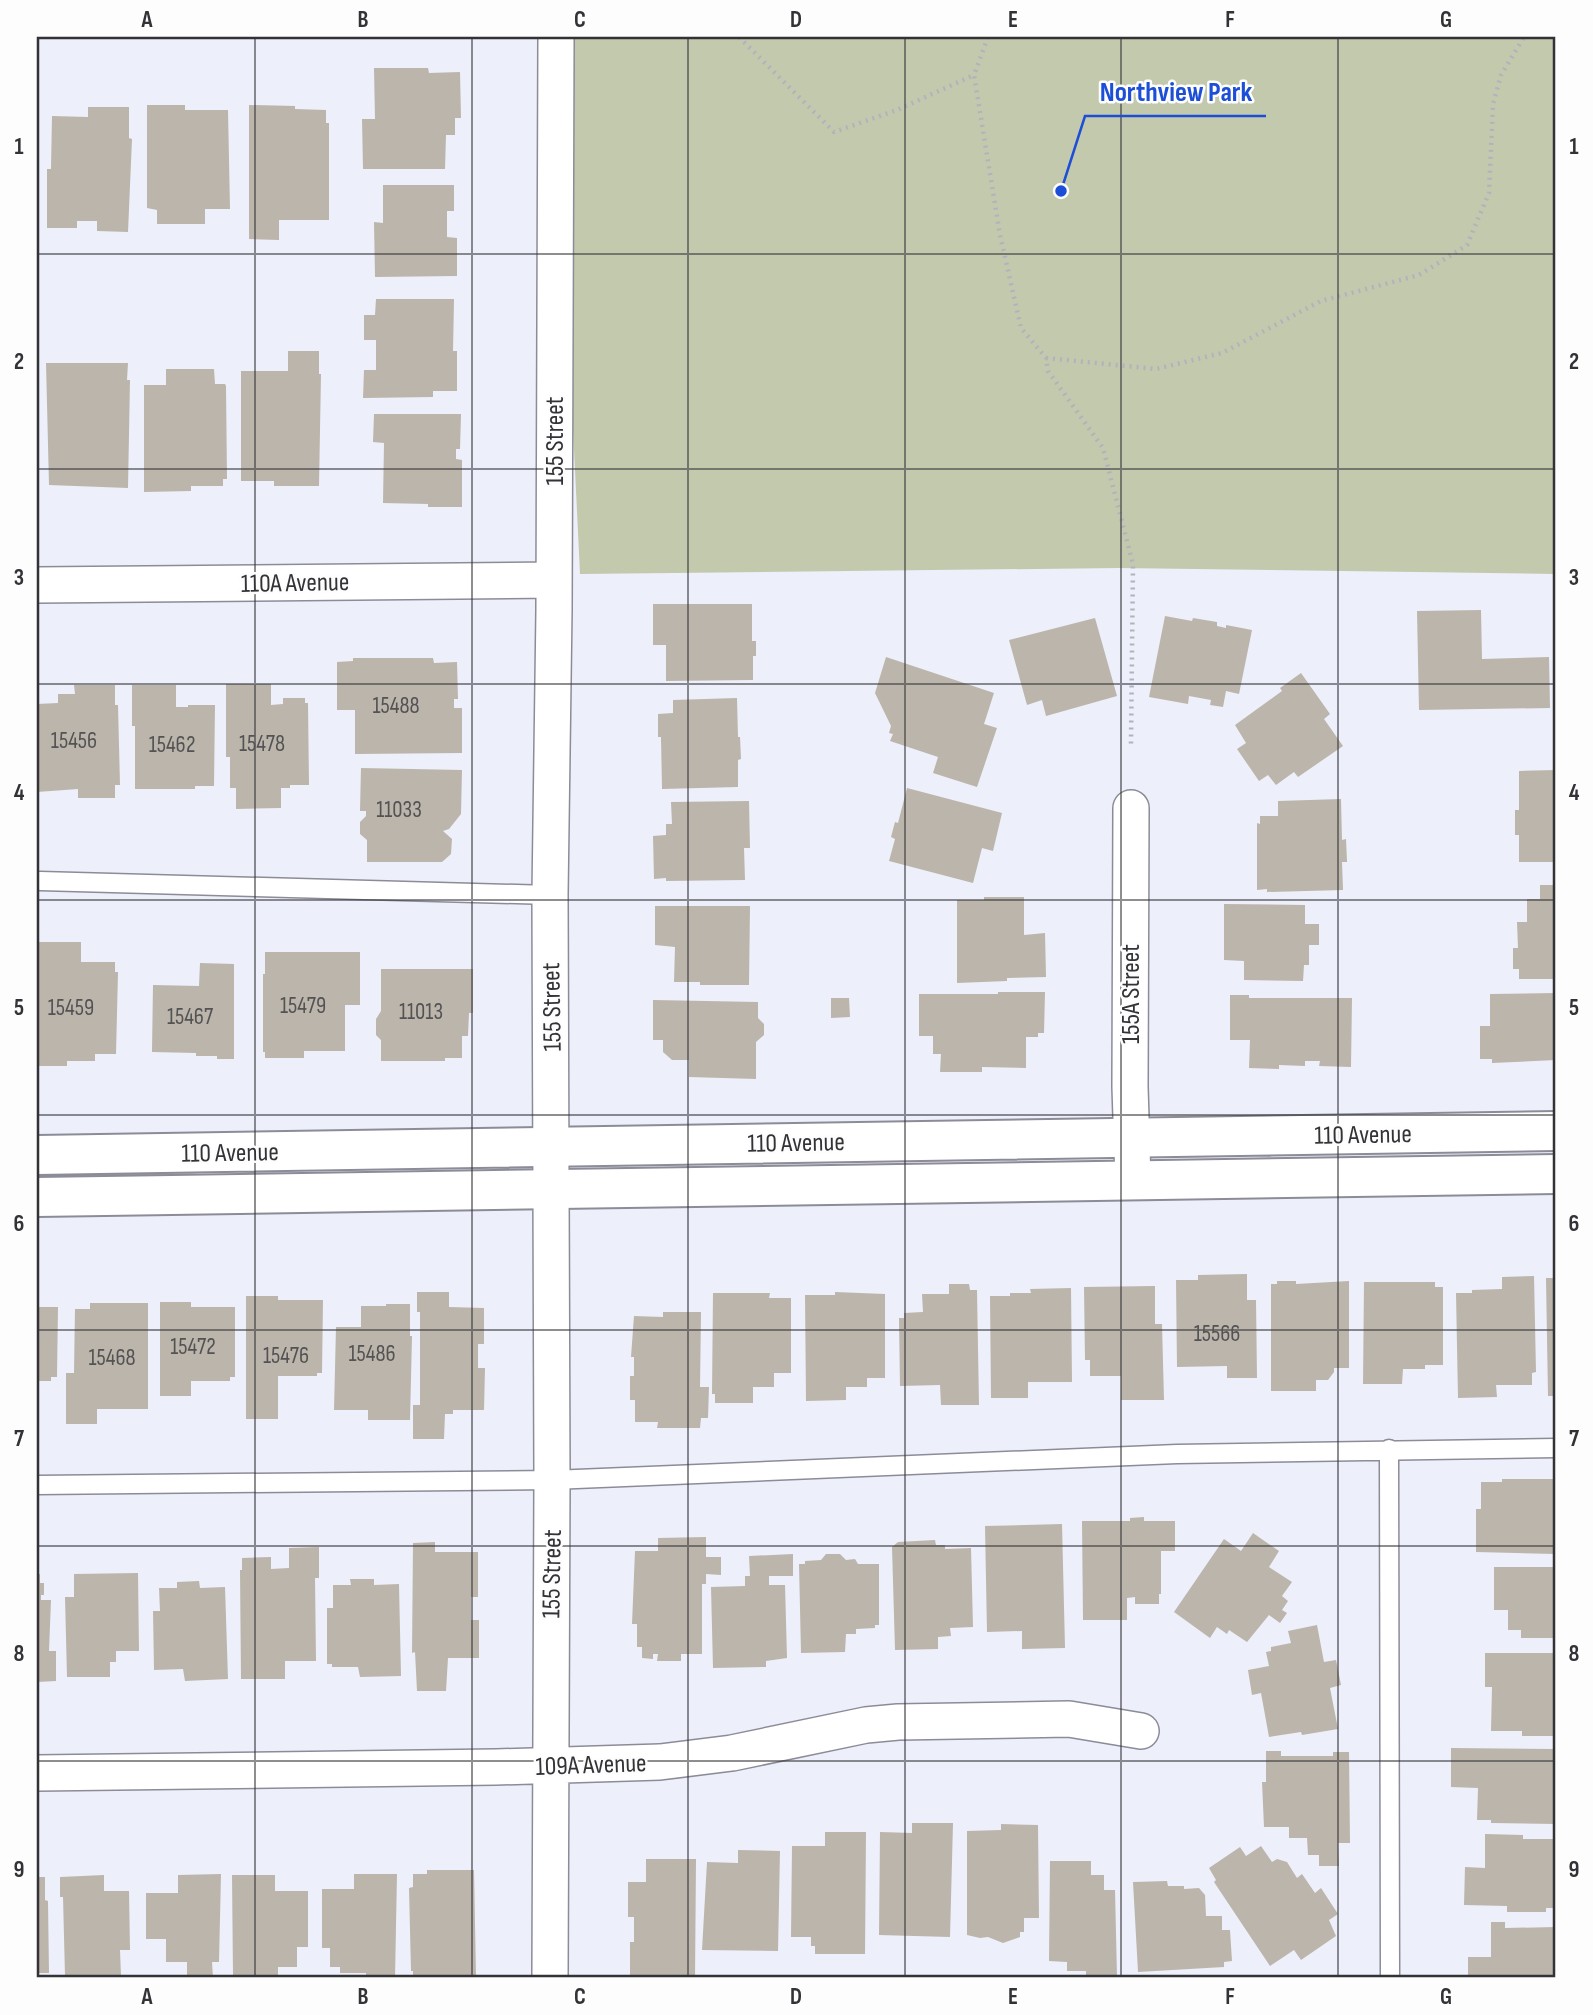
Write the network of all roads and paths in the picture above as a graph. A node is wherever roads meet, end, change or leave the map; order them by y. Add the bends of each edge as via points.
1 (556, 37) edge
2 (739, 37) edge
3 (988, 37) edge
4 (1524, 37) edge
5 (974, 75) junction
6 (1046, 358) junction
7 (554, 580) junction
8 (37, 585) edge
9 (1131, 744) dead end
10 (1131, 808) dead end
11 (40, 881) dead end
12 (550, 895) junction
13 (1556, 1131) edge
14 (1132, 1137) junction
15 (551, 1147) junction
16 (37, 1155) edge
17 (1556, 1174) edge
18 (1133, 1180) junction
19 (551, 1189) junction
20 (37, 1197) edge
21 (1556, 1448) edge
22 (1389, 1450) junction
23 (552, 1480) junction
24 (37, 1485) edge
25 (1141, 1731) dead end
26 (551, 1766) junction
27 (37, 1773) edge
28 (550, 1978) edge
29 (1390, 1978) edge

1 - 7 street, 155 Street
2 - 5 path via 834,132
3 - 5 path
4 - 6 path via 1501,75 1493,104 1489,193 1467,245 1419,275 1321,301 1222,352 1156,369
5 - 6 path via 1000,235 1021,328
6 - 9 path via 1048,371 1103,448 1133,565
7 - 8 street, 110A Avenue
7 - 12 street, 155 Street
10 - 14 street, 155A Street
11 - 12 lane
12 - 15 street, 155 Street
13 - 14 street, 110 Avenue
14 - 15 street, 110 Avenue
14 - 18 street, 155A Street
15 - 16 street, 110 Avenue
15 - 19 street, 155 Street
17 - 18 street, 110 Avenue
18 - 19 street, 110 Avenue
19 - 20 street, 110 Avenue
19 - 23 street, 155 Street
21 - 22 lane
22 - 23 lane via 1177,1454
22 - 29 lane
23 - 24 lane
23 - 26 street, 155 Street
25 - 26 street, 109A Avenue via 1069,1719 898,1722 696,1759
26 - 27 street, 109A Avenue
26 - 28 street, 155 Street

